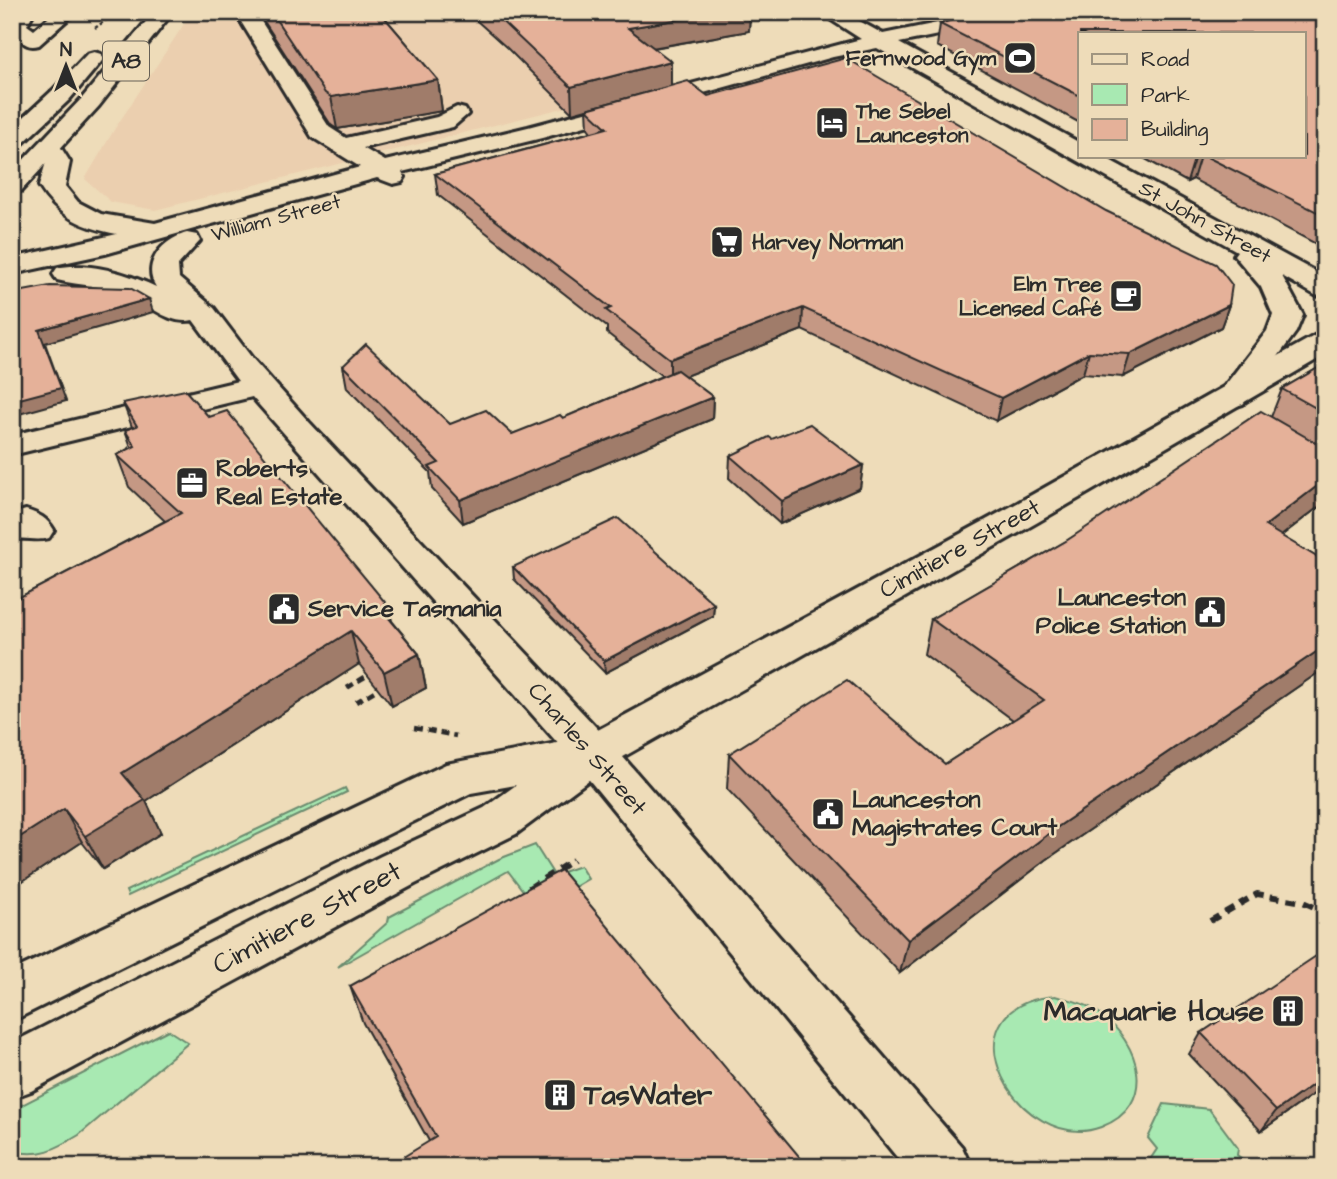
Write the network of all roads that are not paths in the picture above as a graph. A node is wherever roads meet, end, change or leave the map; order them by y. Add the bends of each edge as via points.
1 (24, 12) edge
2 (67, 12) edge
3 (164, 12) edge
4 (245, 12) edge
5 (828, 12) edge
6 (1022, 12) edge
7 (876, 39) junction
8 (110, 40) dead end
9 (457, 114) dead end
10 (12, 141) edge
11 (341, 146) junction
12 (50, 148) junction
13 (1078, 152) edge
14 (1089, 158) edge
15 (390, 176) junction
16 (12, 186) edge
17 (178, 234) junction
18 (1233, 238) junction
19 (12, 266) edge
20 (67, 274) junction
21 (12, 284) edge
22 (1325, 289) edge
23 (222, 341) junction
24 (1325, 342) edge
25 (260, 386) junction
26 (1232, 397) junction
27 (12, 445) edge
28 (593, 753) junction
29 (12, 997) edge
30 (12, 1072) edge
31 (942, 1167) edge

1 - 2 main road via 16,27 32,41
3 - 12 main road, A8
4 - 11 main road via 320,132
5 - 7 main road
6 - 7 main road, William Street
7 - 13 main road
7 - 15 main road, William Street
8 - 10 main road, A8
9 - 11 main road via 445,122
11 - 15 main road
12 - 16 main road, A8
12 - 17 main road via 58,162 52,186 73,210 108,225
14 - 18 main road, St John Street
15 - 17 main road, William Street
17 - 19 main road, William Street
17 - 20 main road, William Street
17 - 23 main road, Charles Street via 163,275 204,314
18 - 22 main road, St John Street
18 - 26 main road via 1274,285 1288,315 1281,332
20 - 21 main road, William Street
20 - 23 main road, Charles Street via 115,279 145,290
23 - 25 main road, Charles Street
24 - 26 main road, Cimitiere Street
25 - 27 main road
25 - 28 main road, Charles Street
26 - 28 main road, Cimitiere Street
28 - 29 main road, Cimitiere Street via 462,778
28 - 30 main road, Cimitiere Street via 500,821
28 - 31 main road, Charles Street

